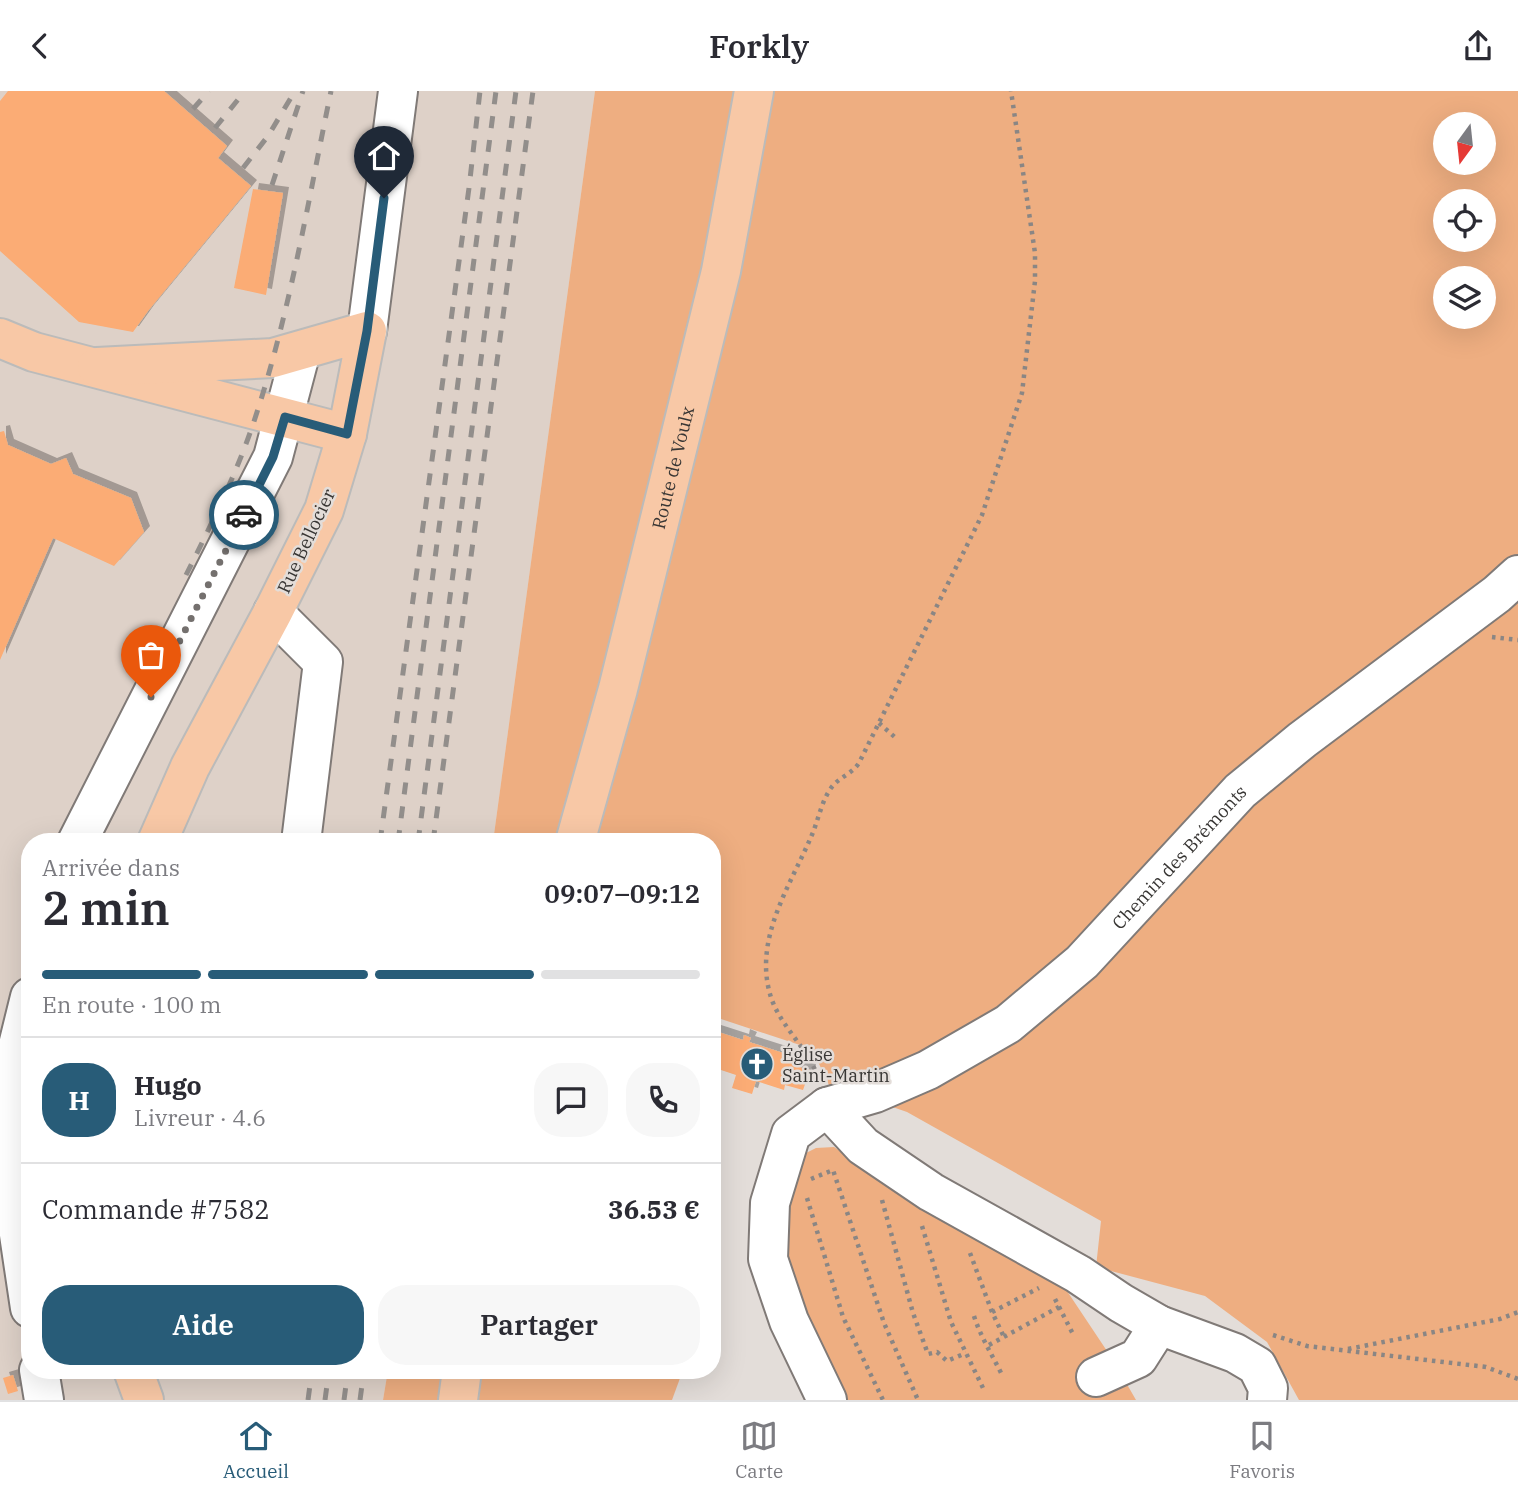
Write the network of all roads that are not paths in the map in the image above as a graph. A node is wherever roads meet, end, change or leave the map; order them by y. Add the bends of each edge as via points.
1 (398, 91) edge
2 (754, 91) edge
3 (367, 331) junction
4 (0, 338) edge
5 (301, 351) junction
6 (97, 367) junction
7 (285, 417) junction
8 (347, 434) junction
9 (1518, 575) edge
10 (273, 612) junction
11 (82, 833) edge
12 (164, 833) edge
13 (302, 833) edge
14 (578, 833) edge
15 (21, 1018) edge
16 (9, 1045) edge
17 (827, 1107) junction
18 (3, 1153) edge
19 (21, 1256) edge
20 (1159, 1325) junction
21 (1096, 1377) dead end
22 (40, 1379) edge
23 (136, 1379) edge
24 (461, 1379) edge
25 (44, 1400) edge
26 (144, 1400) edge
27 (458, 1400) edge
28 (827, 1400) edge
29 (1267, 1400) edge

1 - 3 street, Rue Bellocier
2 - 14 main road, Route de Voulx via 721,271 618,689
3 - 5 main road
3 - 8 main road, Rue Bellocier
4 - 6 main road via 34,352
5 - 6 main road via 273,358
5 - 7 street
6 - 7 main road
7 - 8 main road
7 - 11 street via 273,457
8 - 10 main road, Rue Bellocier via 324,510
9 - 17 street, Chemin des Brémonts via 1240,791 1082,962 1008,1024 928,1070
10 - 12 main road, Rue Bellocier via 190,767
10 - 13 street via 323,661
15 - 16 street
16 - 18 street via 12,1066
17 - 20 street via 863,1146 931,1192
17 - 28 street via 791,1134 770,1203 768,1230 768,1259 785,1308
18 - 19 street
20 - 21 street via 1138,1358
20 - 29 street via 1235,1353 1256,1366 1268,1388
22 - 25 street
23 - 26 main road
24 - 27 main road

